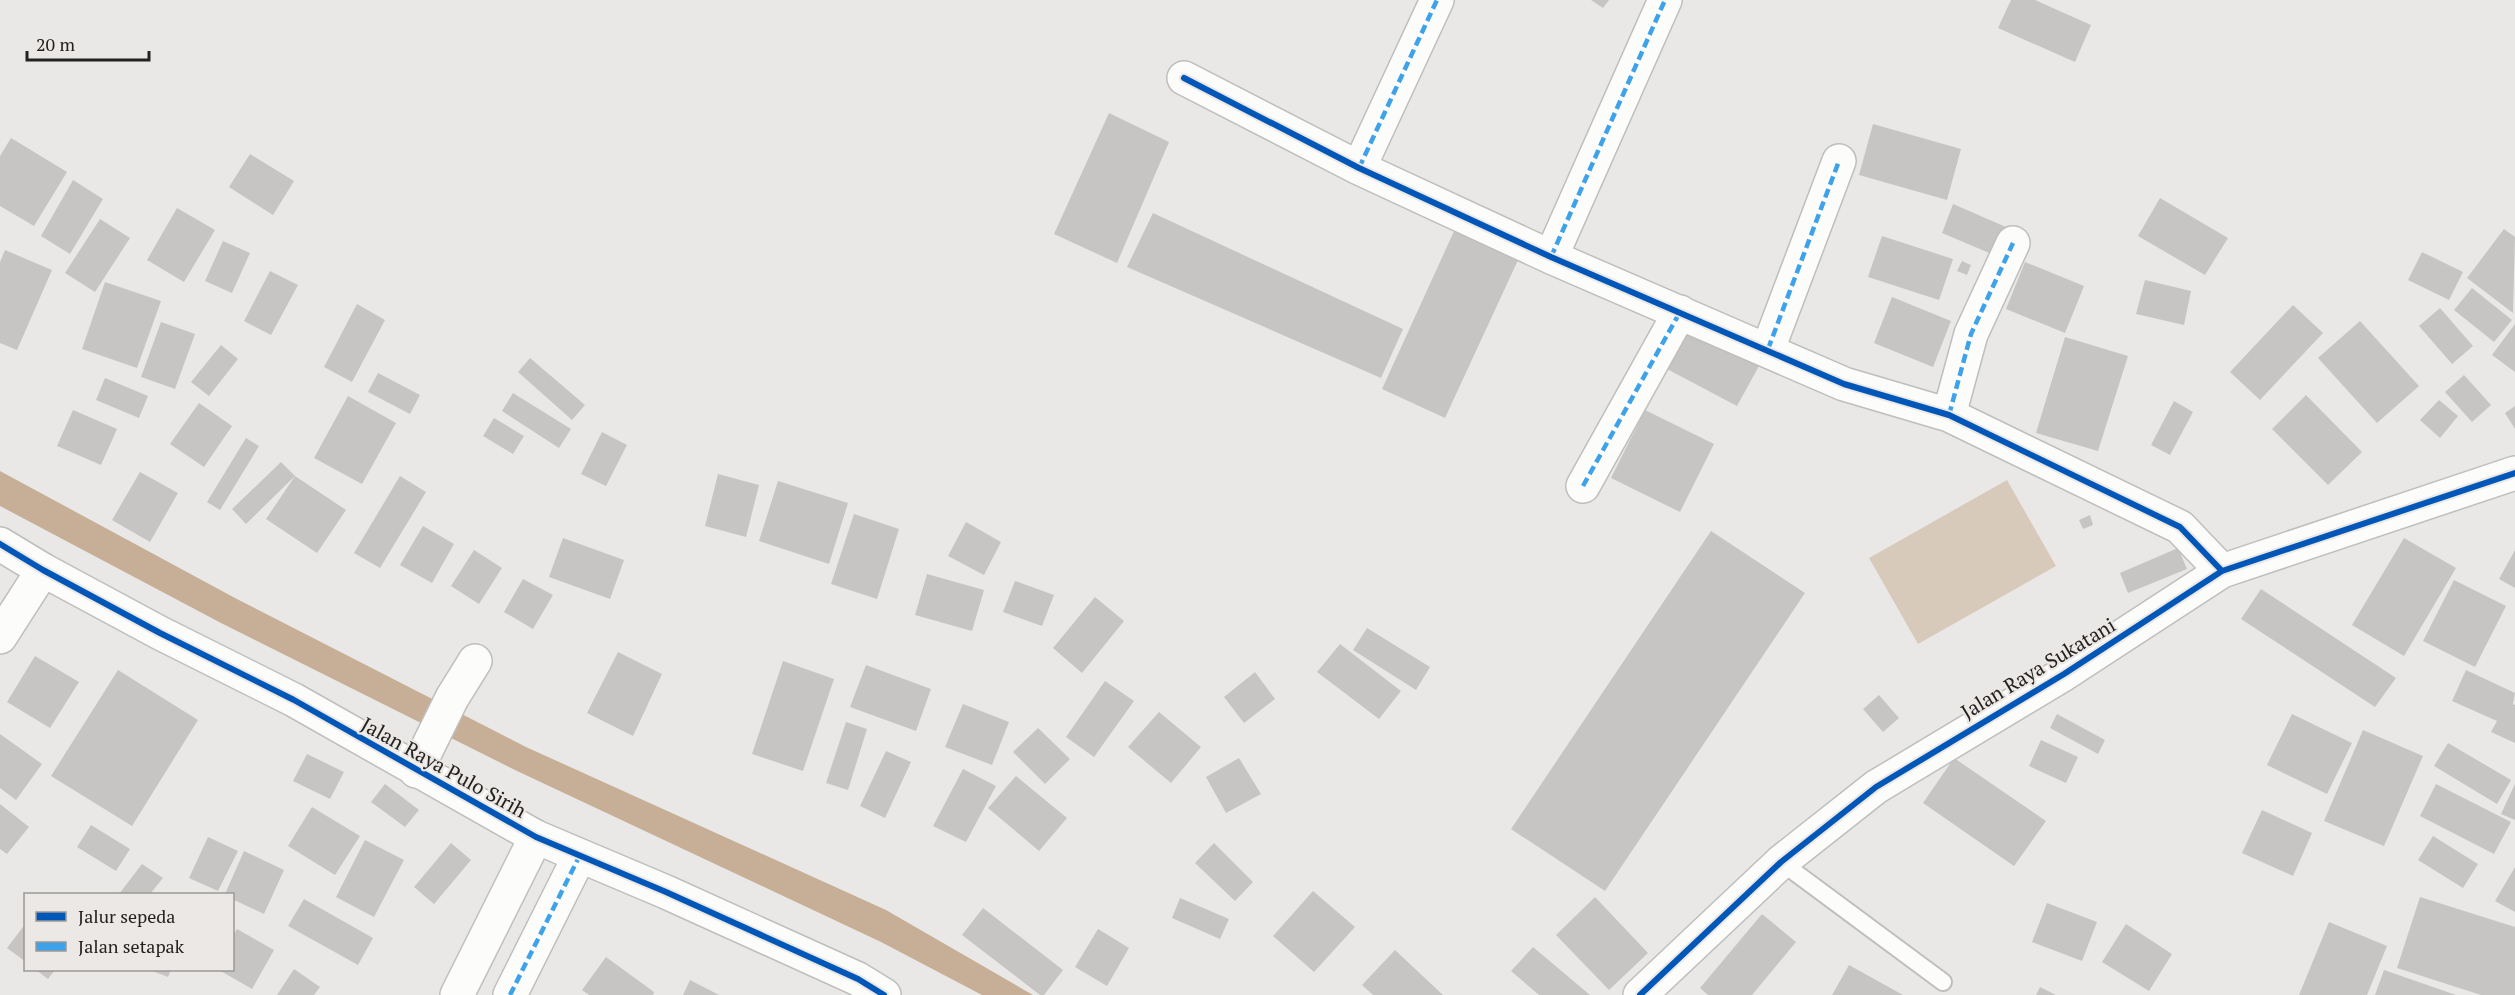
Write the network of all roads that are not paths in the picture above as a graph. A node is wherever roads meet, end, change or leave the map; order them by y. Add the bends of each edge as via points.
1 (1437, 0) edge
2 (1665, 0) edge
3 (1184, 78) dead end
4 (1839, 160) dead end
5 (1359, 168) junction
6 (2013, 243) dead end
7 (1551, 257) junction
8 (1680, 312) junction
9 (1768, 350) junction
10 (1949, 415) junction
11 (2515, 473) edge
12 (1583, 486) dead end
13 (0, 543) edge
14 (43, 570) junction
15 (2222, 571) junction
16 (0, 637) edge
17 (475, 661) dead end
18 (422, 757) junction
19 (536, 837) junction
20 (579, 857) junction
21 (1781, 862) junction
22 (1942, 982) dead end
23 (457, 995) edge
24 (510, 995) edge
25 (884, 995) edge
26 (1640, 995) edge

1 - 5 street
2 - 7 street
3 - 5 street
4 - 9 street
5 - 7 street
6 - 10 street via 1971,334
7 - 8 street
8 - 9 street
8 - 12 street
9 - 10 street via 1845,384
10 - 15 street via 2180,527
11 - 15 street, Jalan Raya Sukatani
13 - 14 street, Jalan Raya Pulo Sirih
14 - 16 street
14 - 18 street, Jalan Raya Pulo Sirih via 294,700
15 - 21 street, Jalan Raya Sukatani via 2064,674 1876,787
17 - 18 street
18 - 19 street, Jalan Raya Pulo Sirih
19 - 20 street, Jalan Raya Pulo Sirih
19 - 23 street
20 - 24 street
20 - 25 street, Jalan Raya Pulo Sirih via 666,892 858,979
21 - 22 lane
21 - 26 street, Jalan Raya Sukatani

